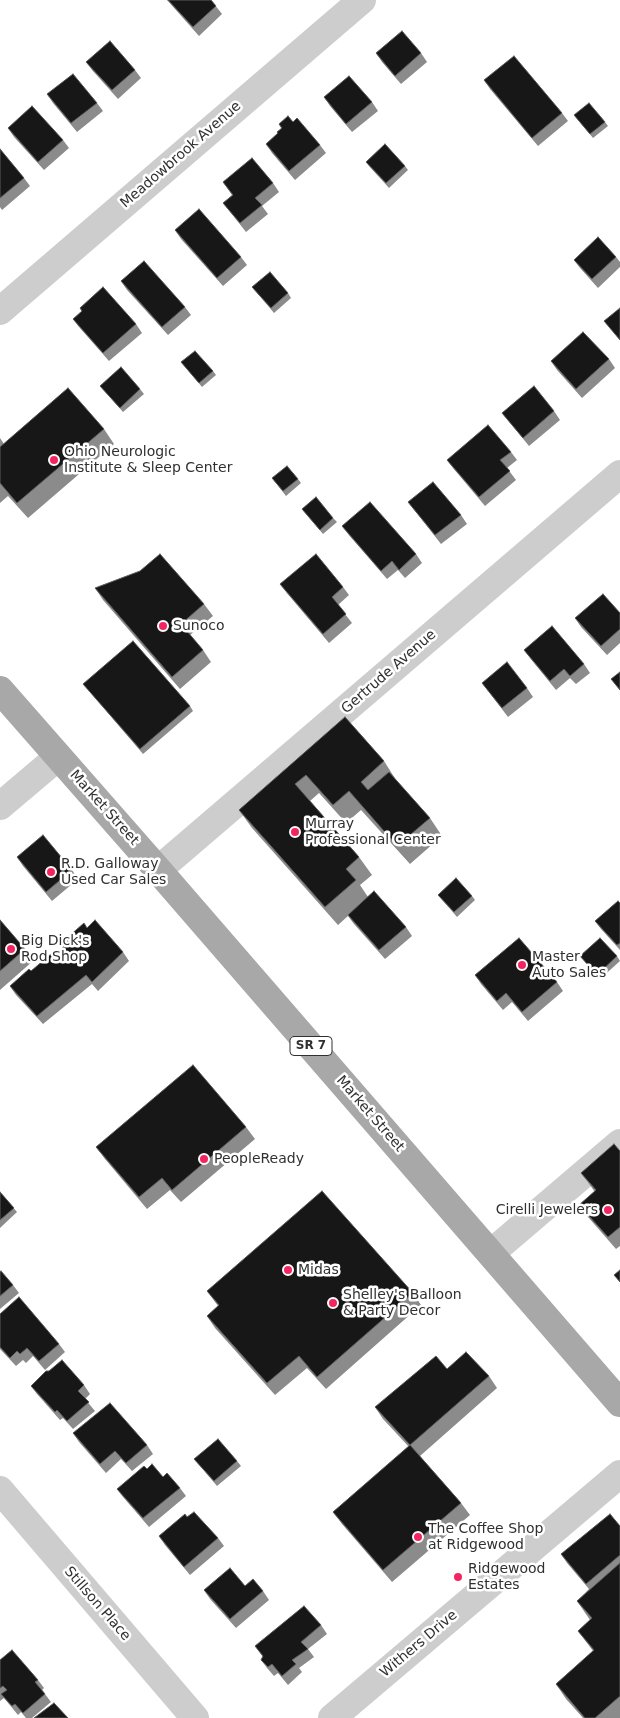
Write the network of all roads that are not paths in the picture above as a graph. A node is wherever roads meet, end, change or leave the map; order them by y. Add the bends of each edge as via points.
1 (362, 0) edge
2 (0, 311) edge
3 (620, 474) edge
4 (0, 690) edge
5 (58, 757) junction
6 (0, 806) edge
7 (158, 870) junction
8 (620, 1143) edge
9 (491, 1253) junction
10 (620, 1403) edge
11 (620, 1474) edge
12 (0, 1490) edge
13 (195, 1718) edge
14 (332, 1718) edge

1 - 2 street, Meadowbrook Avenue
3 - 7 street, Gertrude Avenue
4 - 5 main road, Market Street / SR 7
5 - 6 street
5 - 7 main road, Market Street / SR 7
7 - 9 main road, Market Street / SR 7
8 - 9 street
9 - 10 main road, Market Street / SR 7
11 - 14 street, Withers Drive
12 - 13 street, Stillson Place

